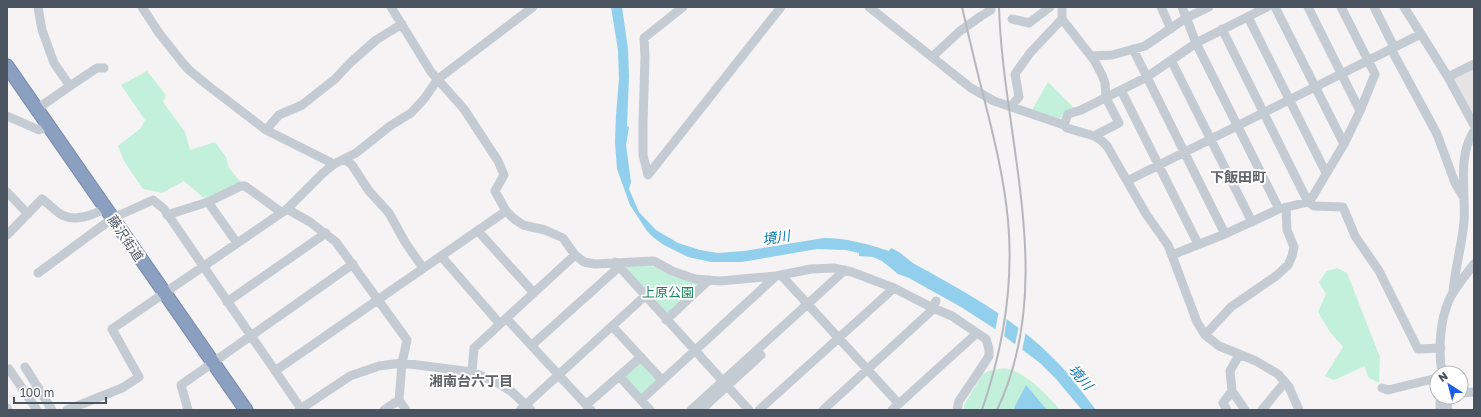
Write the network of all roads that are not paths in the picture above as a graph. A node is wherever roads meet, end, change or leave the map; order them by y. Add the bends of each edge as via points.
1 (38, 7) edge
2 (142, 7) edge
3 (391, 7) edge
4 (533, 7) edge
5 (683, 7) edge
6 (781, 7) edge
7 (869, 7) edge
8 (991, 7) edge
9 (1050, 7) edge
10 (1062, 7) edge
11 (1161, 7) edge
12 (1182, 7) edge
13 (1209, 7) edge
14 (1267, 7) edge
15 (1275, 7) edge
16 (1308, 7) edge
17 (1341, 7) edge
18 (1374, 7) edge
19 (1404, 7) edge
20 (1248, 16) junction
21 (1186, 18) junction
22 (1012, 19) dead end
23 (1062, 19) junction
24 (402, 24) junction
25 (1171, 29) junction
26 (1222, 29) junction
27 (1421, 34) junction
28 (1196, 43) junction
29 (1393, 48) junction
30 (1133, 49) junction
31 (1091, 56) junction
32 (932, 57) junction
33 (1171, 60) junction
34 (1368, 60) junction
35 (1474, 64) edge
36 (7, 66) edge
37 (104, 68) dead end
38 (1341, 74) junction
39 (1147, 77) junction
40 (1448, 77) junction
41 (438, 79) junction
42 (70, 86) junction
43 (1315, 87) junction
44 (1121, 90) junction
45 (1106, 98) junction
46 (1289, 100) junction
47 (1010, 107) junction
48 (37, 109) junction
49 (1360, 111) junction
50 (1264, 113) junction
51 (7, 116) edge
52 (1064, 125) junction
53 (1474, 125) edge
54 (48, 126) junction
55 (1237, 126) junction
56 (266, 130) junction
57 (1474, 130) edge
58 (1094, 136) junction
59 (1211, 139) junction
60 (1344, 144) junction
61 (1185, 152) junction
62 (345, 159) junction
63 (334, 164) junction
64 (1159, 165) junction
65 (1326, 174) junction
66 (1127, 181) junction
67 (7, 192) edge
68 (1464, 198) junction
69 (208, 202) junction
70 (1308, 202) junction
71 (1282, 209) junction
72 (284, 211) junction
73 (506, 211) junction
74 (109, 213) junction
75 (28, 214) junction
76 (167, 215) junction
77 (1252, 222) junction
78 (478, 231) junction
79 (326, 233) junction
80 (1226, 234) junction
81 (7, 235) edge
82 (237, 243) junction
83 (1198, 244) junction
84 (1172, 254) junction
85 (575, 255) junction
86 (441, 256) junction
87 (353, 264) junction
88 (617, 264) junction
89 (1474, 264) edge
90 (203, 267) junction
91 (423, 268) junction
92 (849, 271) junction
93 (38, 273) dead end
94 (779, 276) junction
95 (709, 280) junction
96 (894, 288) junction
97 (1453, 292) junction
98 (534, 293) junction
99 (165, 294) junction
100 (645, 296) junction
101 (379, 299) junction
102 (227, 302) junction
103 (934, 305) junction
104 (810, 306) junction
105 (666, 320) junction
106 (503, 321) junction
107 (612, 326) junction
108 (977, 333) junction
109 (1205, 335) junction
110 (251, 336) junction
111 (839, 338) junction
112 (532, 346) junction
113 (1441, 348) junction
114 (695, 350) junction
115 (1239, 355) junction
116 (641, 357) junction
117 (213, 363) junction
118 (402, 363) junction
119 (1442, 365) edge
120 (25, 367) dead end
121 (7, 370) edge
122 (867, 370) junction
123 (275, 371) junction
124 (472, 372) junction
125 (558, 375) junction
126 (619, 376) junction
127 (662, 380) junction
128 (1429, 380) edge
129 (1285, 382) junction
130 (725, 384) junction
131 (1382, 388) dead end
132 (1232, 391) junction
133 (399, 400) junction
134 (641, 400) junction
135 (895, 407) edge
136 (525, 408) edge
137 (589, 408) edge
138 (71, 409) edge
139 (37, 410) edge
140 (52, 410) edge
141 (188, 410) edge
142 (246, 410) edge
143 (301, 410) edge
144 (384, 410) edge
145 (406, 410) edge
146 (650, 410) edge
147 (691, 410) edge
148 (701, 410) edge
149 (749, 410) edge
150 (759, 410) edge
151 (823, 410) edge
152 (957, 410) edge
153 (1227, 410) edge
154 (1245, 410) edge
155 (1262, 410) edge
156 (1299, 410) edge

1 - 42 street via 42,30 54,63
2 - 56 street via 188,70
3 - 24 street
4 - 41 street
5 - 6 street via 644,38 643,155 648,175
7 - 32 street
8 - 32 street via 991,10 960,32
9 - 22 street via 1029,23
10 - 23 street
11 - 25 street
12 - 21 street
13 - 21 street
14 - 20 street
15 - 43 street
16 - 38 street
17 - 34 street
18 - 29 street
19 - 27 street
20 - 26 street
20 - 46 street
21 - 25 street
21 - 28 street
23 - 31 street
23 - 47 street via 1023,61 1015,74 1019,97
24 - 41 street via 431,72
24 - 56 street via 376,40 335,79 302,104 279,115
25 - 30 street via 1145,46
26 - 28 street
26 - 50 street
27 - 29 street
27 - 40 street
28 - 33 street
28 - 55 street
29 - 34 street
29 - 68 street via 1437,134 1455,183
30 - 31 street via 1112,55
30 - 39 street
31 - 45 street via 1106,83
32 - 47 street via 971,88
33 - 39 street
33 - 59 street
34 - 38 street
34 - 49 street via 1375,74
35 - 40 street
36 - 48 highway, 藤沢街道
37 - 42 street via 97,68
38 - 43 street
38 - 49 street
39 - 44 street
39 - 61 street
40 - 53 street
41 - 62 street via 411,114
41 - 73 street via 464,109 498,161 504,175 495,190
42 - 48 street
43 - 46 street
43 - 60 street
44 - 45 street
44 - 64 street
45 - 52 street via 1068,114
45 - 58 street via 1119,123
46 - 50 street
46 - 65 street
47 - 52 street
48 - 54 highway, 藤沢街道
49 - 60 street
50 - 55 street
50 - 70 street
51 - 54 street via 39,130
52 - 58 street
54 - 74 highway, 藤沢街道
55 - 59 street
55 - 71 street
56 - 63 street
57 - 68 street via 1466,148
58 - 66 street via 1107,146
59 - 61 street
59 - 77 street
60 - 65 street
61 - 64 street
61 - 80 street
62 - 63 street
62 - 91 street via 352,164 369,191 389,213
63 - 72 street
64 - 66 street
64 - 83 street
65 - 70 street
66 - 84 street
67 - 75 street
68 - 97 street via 1464,221
69 - 72 street via 245,186
69 - 76 street
69 - 82 street
70 - 71 street
70 - 113 street via 1314,206 1343,207 1355,236 1379,271 1418,349
71 - 77 street
71 - 109 street via 1294,247 1288,265 1231,307
72 - 79 street via 310,222
72 - 82 street
73 - 78 street
73 - 85 street via 523,225 545,230 563,238
74 - 75 street via 98,212 72,218 55,211 42,199
74 - 76 street via 152,200 164,209
74 - 93 street
74 - 99 highway, 藤沢街道
75 - 81 street
76 - 90 street
77 - 80 street
78 - 86 street
78 - 98 street
79 - 87 street
79 - 102 street
80 - 83 street
82 - 90 street
83 - 84 street
84 - 109 street via 1197,322
85 - 88 street via 584,262
85 - 98 street
86 - 91 street
86 - 106 street
87 - 101 street
87 - 110 street
88 - 95 street via 654,261 695,279
88 - 100 street
88 - 112 street
89 - 97 street
90 - 99 street
90 - 102 street
91 - 101 street
92 - 94 street via 834,268 811,269
92 - 96 street
92 - 104 street
94 - 95 street
94 - 104 street
94 - 114 street
95 - 105 street
96 - 103 street
96 - 111 street
97 - 113 street via 1446,309
98 - 106 street
99 - 117 highway, 藤沢街道
99 - 138 street via 112,329 139,377 122,388
100 - 105 street
100 - 107 street
101 - 118 street via 407,340
101 - 123 street
102 - 110 street
103 - 108 street
103 - 122 street
104 - 111 street
104 - 130 street
105 - 114 street
106 - 112 street
106 - 124 street via 474,348
107 - 116 street
107 - 125 street
108 - 135 street
108 - 152 street via 986,338 988,356 959,400
109 - 115 street via 1219,346
110 - 117 street
110 - 123 street
111 - 122 street
111 - 150 street
112 - 125 street
113 - 119 street
114 - 127 street
114 - 130 street
115 - 129 street via 1268,368
115 - 132 street via 1230,371
116 - 126 street
116 - 127 street
117 - 141 street via 180,385
117 - 142 highway, 藤沢街道
118 - 124 street
118 - 133 street
118 - 143 street via 379,366 350,376
120 - 140 street
121 - 139 street via 9,368
122 - 135 street
122 - 151 street
123 - 143 street
124 - 136 street via 512,392
125 - 136 street
125 - 137 street
126 - 134 street
126 - 137 street
127 - 134 street
128 - 131 street via 1388,390
129 - 155 street
129 - 156 street
130 - 147 street
130 - 148 street
130 - 149 street
132 - 153 street via 1223,403
132 - 154 street
133 - 144 street
133 - 145 street
134 - 146 street

